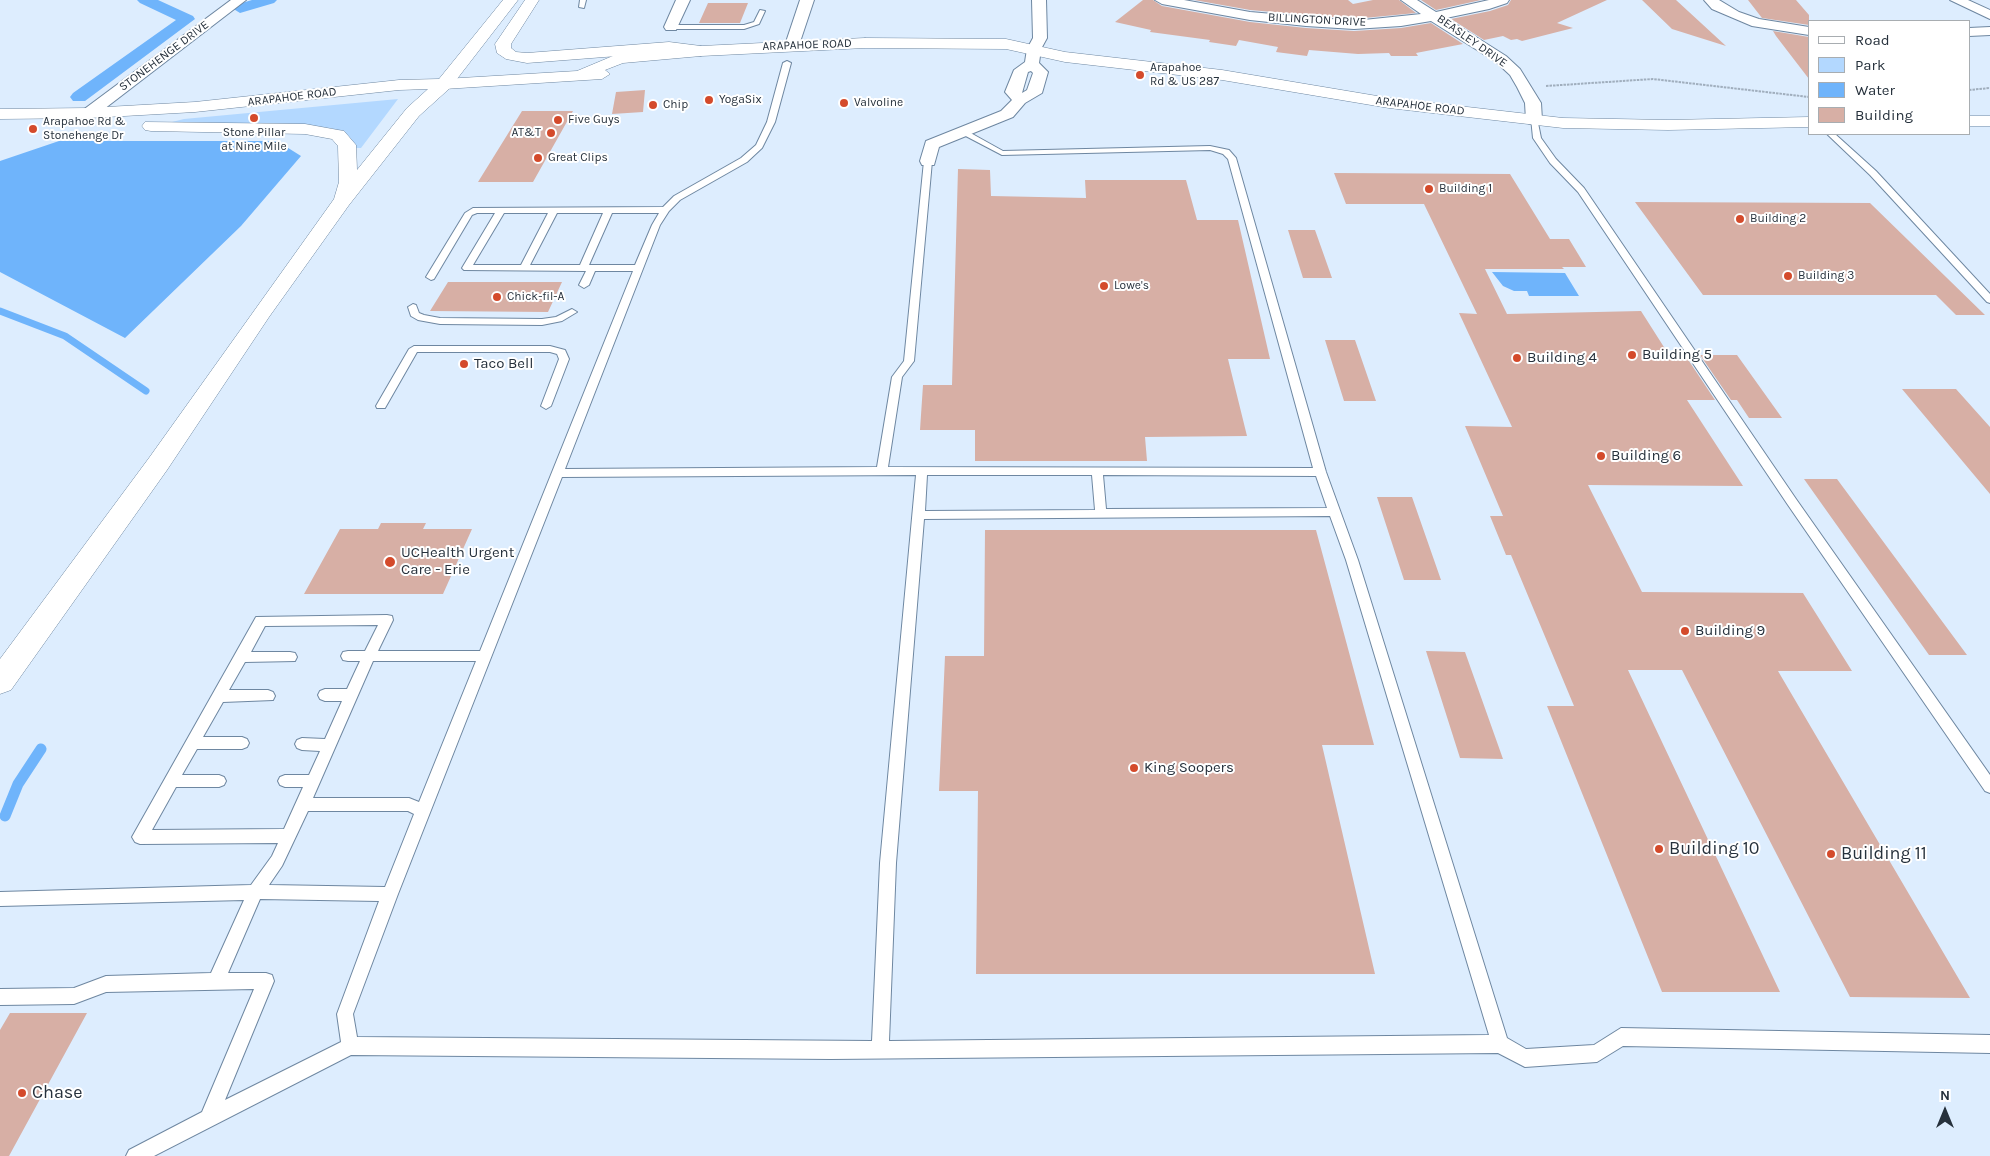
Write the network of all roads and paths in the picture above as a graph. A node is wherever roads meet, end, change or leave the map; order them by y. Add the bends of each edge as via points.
1 (239, 0) edge
2 (511, 0) edge
3 (532, 0) edge
4 (683, 0) edge
5 (807, 0) edge
6 (1039, 0) edge
7 (1162, 0) edge
8 (1408, 0) edge
9 (1502, 0) edge
10 (1711, 0) edge
11 (1957, 0) edge
12 (762, 11) dead end
13 (1990, 15) edge
14 (1436, 16) junction
15 (671, 27) joint
16 (1990, 31) edge
17 (1808, 32) edge
18 (1970, 32) edge
19 (792, 45) junction
20 (701, 51) junction
21 (1033, 56) junction
22 (787, 63) junction
23 (771, 64) dead end
24 (584, 73) junction
25 (621, 74) dead end
26 (444, 84) junction
27 (1525, 87) junction
28 (1990, 88) edge
29 (1970, 90) edge
30 (1808, 97) edge
31 (88, 113) junction
32 (0, 114) edge
33 (1534, 120) junction
34 (1970, 121) edge
35 (1990, 121) edge
36 (0, 122) edge
37 (1808, 122) edge
38 (964, 133) junction
39 (1832, 135) edge
40 (928, 161) joint
41 (342, 201) junction
42 (500, 210) junction
43 (554, 210) junction
44 (609, 210) junction
45 (665, 210) junction
46 (524, 268) junction
47 (587, 268) junction
48 (638, 268) junction
49 (431, 277) dead end
50 (584, 285) dead end
51 (1990, 300) edge
52 (413, 307) dead end
53 (572, 312) dead end
54 (381, 406) dead end
55 (546, 406) dead end
56 (882, 471) junction
57 (922, 472) junction
58 (1096, 472) junction
59 (1320, 472) junction
60 (556, 473) junction
61 (1335, 512) junction
62 (918, 515) junction
63 (1101, 515) junction
64 (348, 656) dead end
65 (369, 656) junction
66 (484, 656) junction
67 (241, 657) junction
68 (290, 657) dead end
69 (0, 682) edge
70 (324, 695) dead end
71 (352, 695) junction
72 (219, 696) junction
73 (268, 696) dead end
74 (193, 743) junction
75 (242, 743) dead end
76 (302, 744) dead end
77 (330, 745) junction
78 (171, 781) junction
79 (219, 781) dead end
80 (285, 781) dead end
81 (314, 781) junction
82 (1990, 786) edge
83 (304, 804) junction
84 (423, 812) junction
85 (289, 836) junction
86 (254, 892) junction
87 (390, 894) junction
88 (0, 899) edge
89 (216, 981) junction
90 (0, 997) edge
91 (1500, 1044) junction
92 (1990, 1044) edge
93 (350, 1046) junction
94 (880, 1049) junction
95 (208, 1120) junction
96 (135, 1156) edge

1 - 31 street, STONEHENGE DRIVE
2 - 26 main road
3 - 20 main road via 503,44 503,50 512,56 527,58 670,47
4 - 15 street
5 - 19 street
6 - 21 street via 1040,38
7 - 14 street, BILLINGTON DRIVE via 1250,16 1306,22 1402,22
8 - 14 street, BEASLEY DRIVE
9 - 14 street, BILLINGTON DRIVE
10 - 17 street via 1734,15 1757,23
11 - 13 street
12 - 15 lane via 757,23 744,27
14 - 27 street, BEASLEY DRIVE via 1501,59
16 - 18 street
19 - 20 main road, ARAPAHOE ROAD
19 - 21 main road, ARAPAHOE ROAD via 1006,44
20 - 24 main road, ARAPAHOE ROAD via 620,58
21 - 22 main road, ARAPAHOE ROAD via 904,53
21 - 33 main road, ARAPAHOE ROAD via 1254,79 1406,105
21 - 38 street via 1041,72 1034,93 1020,100 1007,114
22 - 23 main road, ARAPAHOE ROAD
22 - 45 lane via 771,122 752,156 677,198
24 - 25 main road, ARAPAHOE ROAD
24 - 26 main road, ARAPAHOE ROAD
26 - 31 main road, ARAPAHOE ROAD via 399,84 232,104
26 - 41 main road via 413,112
27 - 30 path via 1653,79
27 - 33 street, BEASLEY DRIVE via 1533,103
28 - 29 path
31 - 32 main road, ARAPAHOE ROAD
33 - 37 main road, ARAPAHOE ROAD via 1606,125
33 - 82 lane via 1537,138 1553,161 1581,190 1792,502
34 - 35 main road
36 - 41 main road via 329,132 338,135 347,145 348,182
38 - 40 street via 932,144
38 - 59 lane via 1002,153 1210,148 1226,152 1232,158
39 - 51 lane via 1873,173
40 - 56 lane via 909,361 897,377
41 - 69 main road
42 - 43 lane
42 - 46 lane via 467,268
42 - 49 lane via 469,213
43 - 44 lane
43 - 46 lane
44 - 45 lane
44 - 47 lane
45 - 48 lane
46 - 47 lane
47 - 48 lane
47 - 50 lane
48 - 60 lane
52 - 53 lane via 414,314 421,318 440,321 542,322 559,319
54 - 55 lane via 414,349 550,349 561,352 564,359
56 - 57 lane
56 - 60 lane
57 - 58 lane
57 - 62 lane
58 - 59 lane
58 - 63 lane
59 - 61 lane
60 - 66 lane
61 - 63 lane
61 - 91 lane
62 - 63 lane
62 - 94 lane via 888,872
64 - 65 lane
65 - 66 lane
65 - 67 lane via 387,620 261,621
65 - 71 lane
66 - 84 lane
67 - 68 lane
67 - 72 lane
70 - 71 lane
71 - 77 lane
72 - 73 lane
72 - 74 lane
74 - 75 lane
74 - 78 lane
76 - 77 lane
77 - 81 lane
78 - 79 lane
78 - 85 lane via 140,837
80 - 81 lane
81 - 83 lane
83 - 84 lane via 409,805
83 - 85 lane
84 - 87 lane
85 - 86 lane
86 - 87 lane
86 - 88 lane
86 - 89 lane
87 - 93 lane via 345,1014
89 - 90 lane via 106,984 74,996
89 - 95 lane via 266,981
91 - 92 lane via 1525,1058 1597,1053 1622,1037
91 - 94 lane
93 - 94 lane
93 - 95 lane
95 - 96 lane

